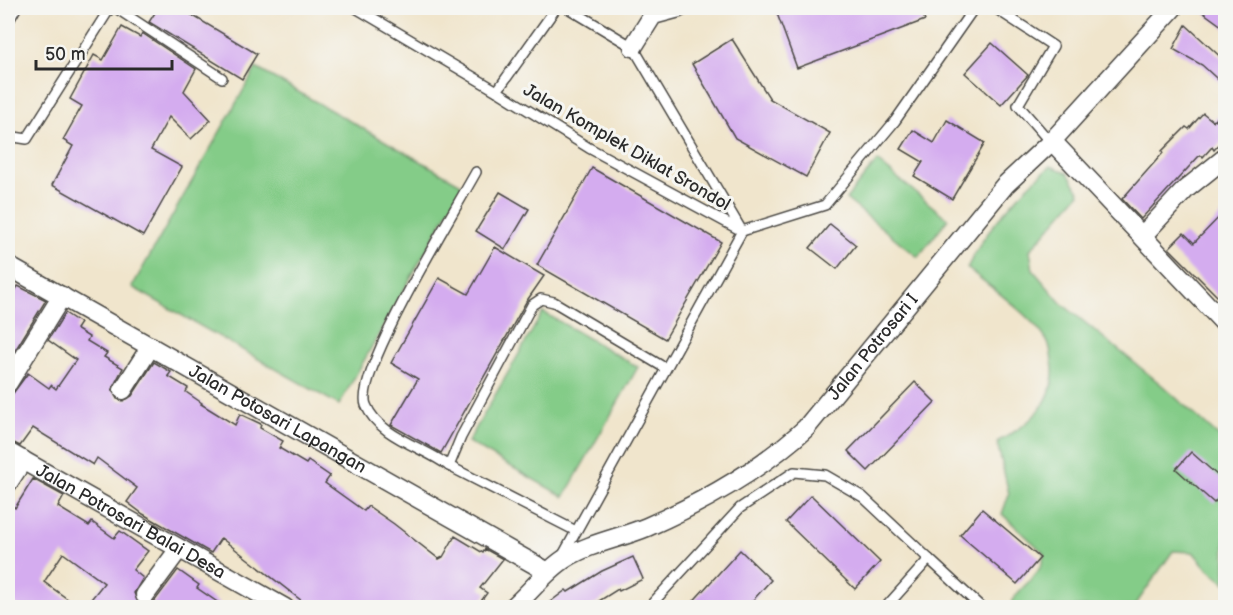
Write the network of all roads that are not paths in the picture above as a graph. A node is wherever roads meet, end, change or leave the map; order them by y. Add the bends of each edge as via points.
1 (16, 8) edge
2 (110, 8) edge
3 (116, 8) edge
4 (356, 8) edge
5 (556, 8) edge
6 (568, 8) edge
7 (679, 8) edge
8 (975, 8) edge
9 (995, 8) edge
10 (1173, 8) edge
11 (8, 22) edge
12 (633, 47) junction
13 (222, 78) dead end
14 (497, 91) junction
15 (8, 136) edge
16 (1051, 142) junction
17 (1226, 157) edge
18 (476, 172) dead end
19 (742, 231) junction
20 (1143, 235) junction
21 (8, 266) edge
22 (62, 296) junction
23 (1226, 326) edge
24 (152, 346) junction
25 (665, 368) junction
26 (8, 383) edge
27 (123, 390) dead end
28 (15, 456) edge
29 (449, 466) junction
30 (8, 483) edge
31 (576, 531) junction
32 (179, 549) junction
33 (929, 559) junction
34 (553, 568) junction
35 (146, 595) dead end
36 (285, 608) edge
37 (512, 608) edge
38 (648, 608) edge
39 (885, 608) edge
40 (982, 608) edge

1 - 11 lane
2 - 15 lane via 27,139
3 - 13 lane
4 - 14 lane, Jalan Komplek Diklat Srondol
5 - 14 lane, Jalan Komplek Diklat Srondol
6 - 12 lane, Jalan Komplek Diklat Srondol
7 - 12 street via 653,15
8 - 19 lane, Jalan Komplek Diklat Srondol via 895,121 825,205
9 - 16 lane via 1053,46 1018,105
10 - 16 street, Jalan Potrosari I
12 - 19 lane, Jalan Komplek Diklat Srondol
14 - 19 lane, Jalan Komplek Diklat Srondol via 589,148
16 - 20 street
16 - 34 street, Jalan Potrosari I via 1005,185 806,428 782,450 757,469 647,526 567,557
17 - 20 street via 1186,189
18 - 29 lane via 380,345 365,385 365,403 374,418 390,432
19 - 25 lane, Jalan Komplek Diklat Srondol
20 - 23 street
21 - 22 street, Jalan Potosari Lapangan
22 - 24 street, Jalan Potosari Lapangan
22 - 26 street
24 - 27 street
24 - 34 street, Jalan Potosari Lapangan
25 - 29 lane via 554,302 541,299 532,305
25 - 31 lane, Jalan Komplek Diklat Srondol
28 - 30 street
28 - 32 street, Jalan Potrosari Balai Desa
29 - 31 lane
31 - 34 lane, Jalan Komplek Diklat Srondol
32 - 35 street
32 - 36 street, Jalan Potrosari Balai Desa
33 - 38 lane via 863,497 825,475 794,472 740,508
33 - 39 lane
33 - 40 lane
34 - 37 street, Jalan Potrosari I

